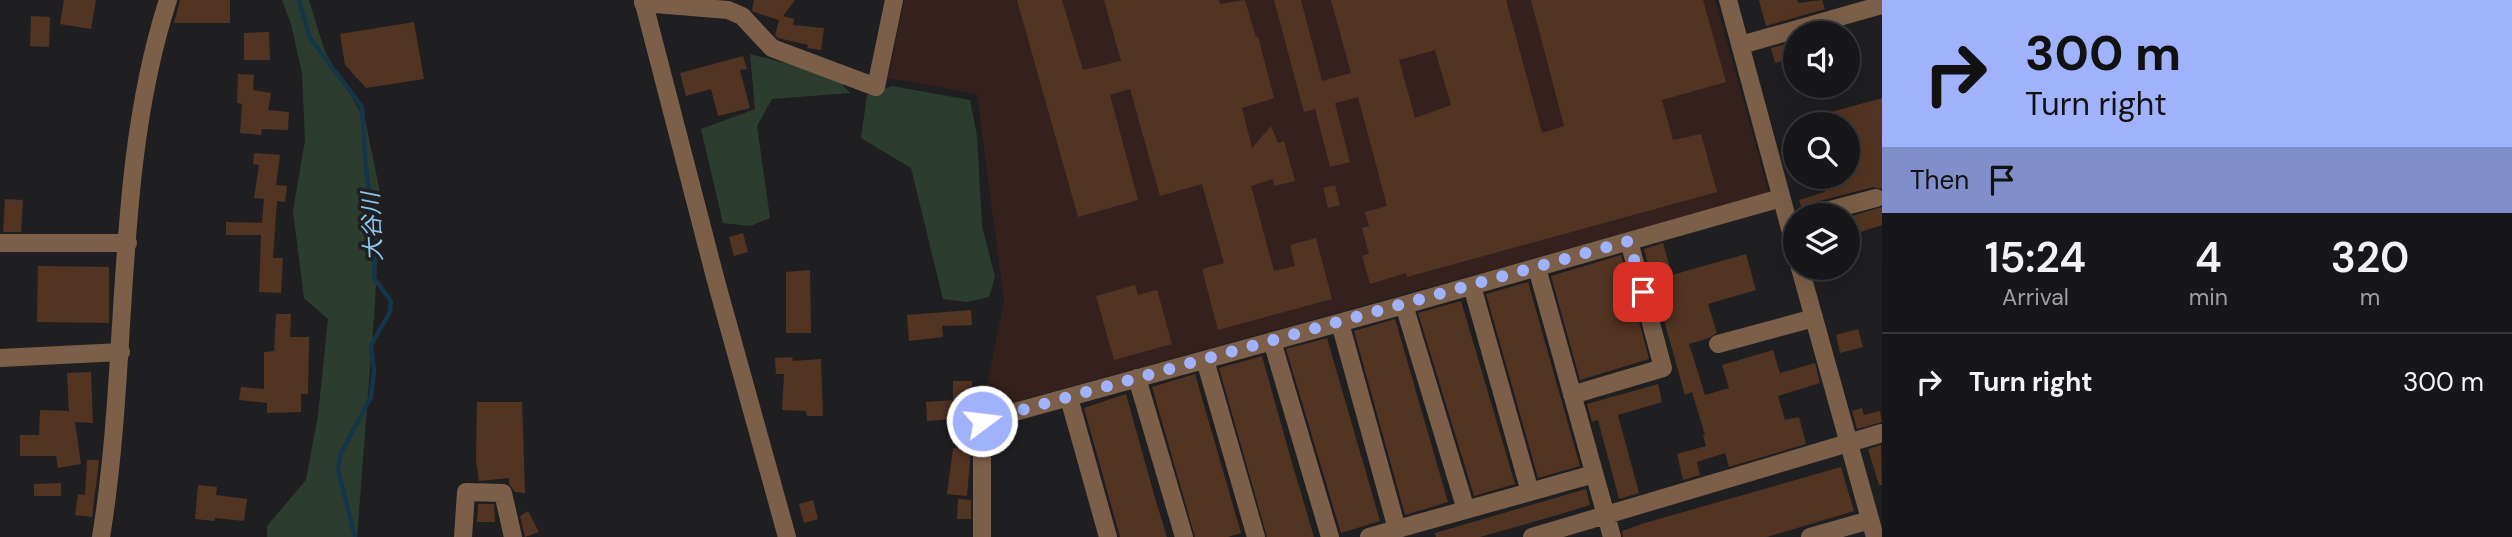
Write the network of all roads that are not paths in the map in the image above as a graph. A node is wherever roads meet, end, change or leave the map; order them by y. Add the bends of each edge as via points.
1 (168, 0) edge
2 (894, 0) edge
3 (1728, 0) edge
4 (643, 1) edge
5 (1882, 5) edge
6 (1741, 45) junction
7 (1781, 198) junction
8 (1876, 198) dead end
9 (1783, 203) edge
10 (1857, 203) edge
11 (1629, 241) junction
12 (0, 243) edge
13 (128, 243) junction
14 (1537, 268) junction
15 (1803, 280) edge
16 (1472, 286) junction
17 (1405, 305) junction
18 (1814, 318) junction
19 (1340, 323) junction
20 (1272, 341) junction
21 (1718, 344) dead end
22 (121, 352) junction
23 (0, 358) edge
24 (1205, 360) junction
25 (1136, 378) junction
26 (1572, 395) junction
27 (1069, 398) junction
28 (1882, 433) edge
29 (1849, 443) junction
30 (1594, 474) junction
31 (1530, 492) junction
32 (1466, 510) junction
33 (1606, 516) junction
34 (1397, 529) junction
35 (1872, 529) edge
36 (1819, 536) edge
37 (101, 537) edge
38 (463, 537) edge
39 (513, 537) edge
40 (787, 537) edge
41 (982, 537) edge
42 (1108, 537) edge
43 (1184, 537) edge
44 (1256, 537) edge
45 (1330, 537) edge
46 (1369, 537) edge
47 (1532, 537) edge
48 (1612, 537) edge

1 - 13 street via 154,43 138,126
2 - 4 street via 876,87 772,48 743,16 728,10
3 - 6 street
4 - 40 street
5 - 6 street
6 - 7 street
7 - 9 street
7 - 11 street
8 - 10 street
11 - 14 street
11 - 26 street via 1663,368
12 - 13 street
13 - 22 street
14 - 16 street
14 - 26 street
15 - 18 street
16 - 17 street
16 - 31 street
17 - 19 street
17 - 32 street
18 - 21 street
18 - 29 street
19 - 20 street
19 - 34 street
20 - 24 street
20 - 45 street
22 - 23 street
22 - 37 street
24 - 25 street
24 - 44 street
25 - 27 street
25 - 43 street
26 - 30 street
27 - 41 street via 982,421
27 - 42 street
28 - 29 street
29 - 33 street
29 - 35 street
30 - 31 street
30 - 33 street
31 - 32 street
32 - 34 street
33 - 47 street
33 - 48 street
34 - 46 street
35 - 36 street
38 - 39 street via 466,492 503,493

